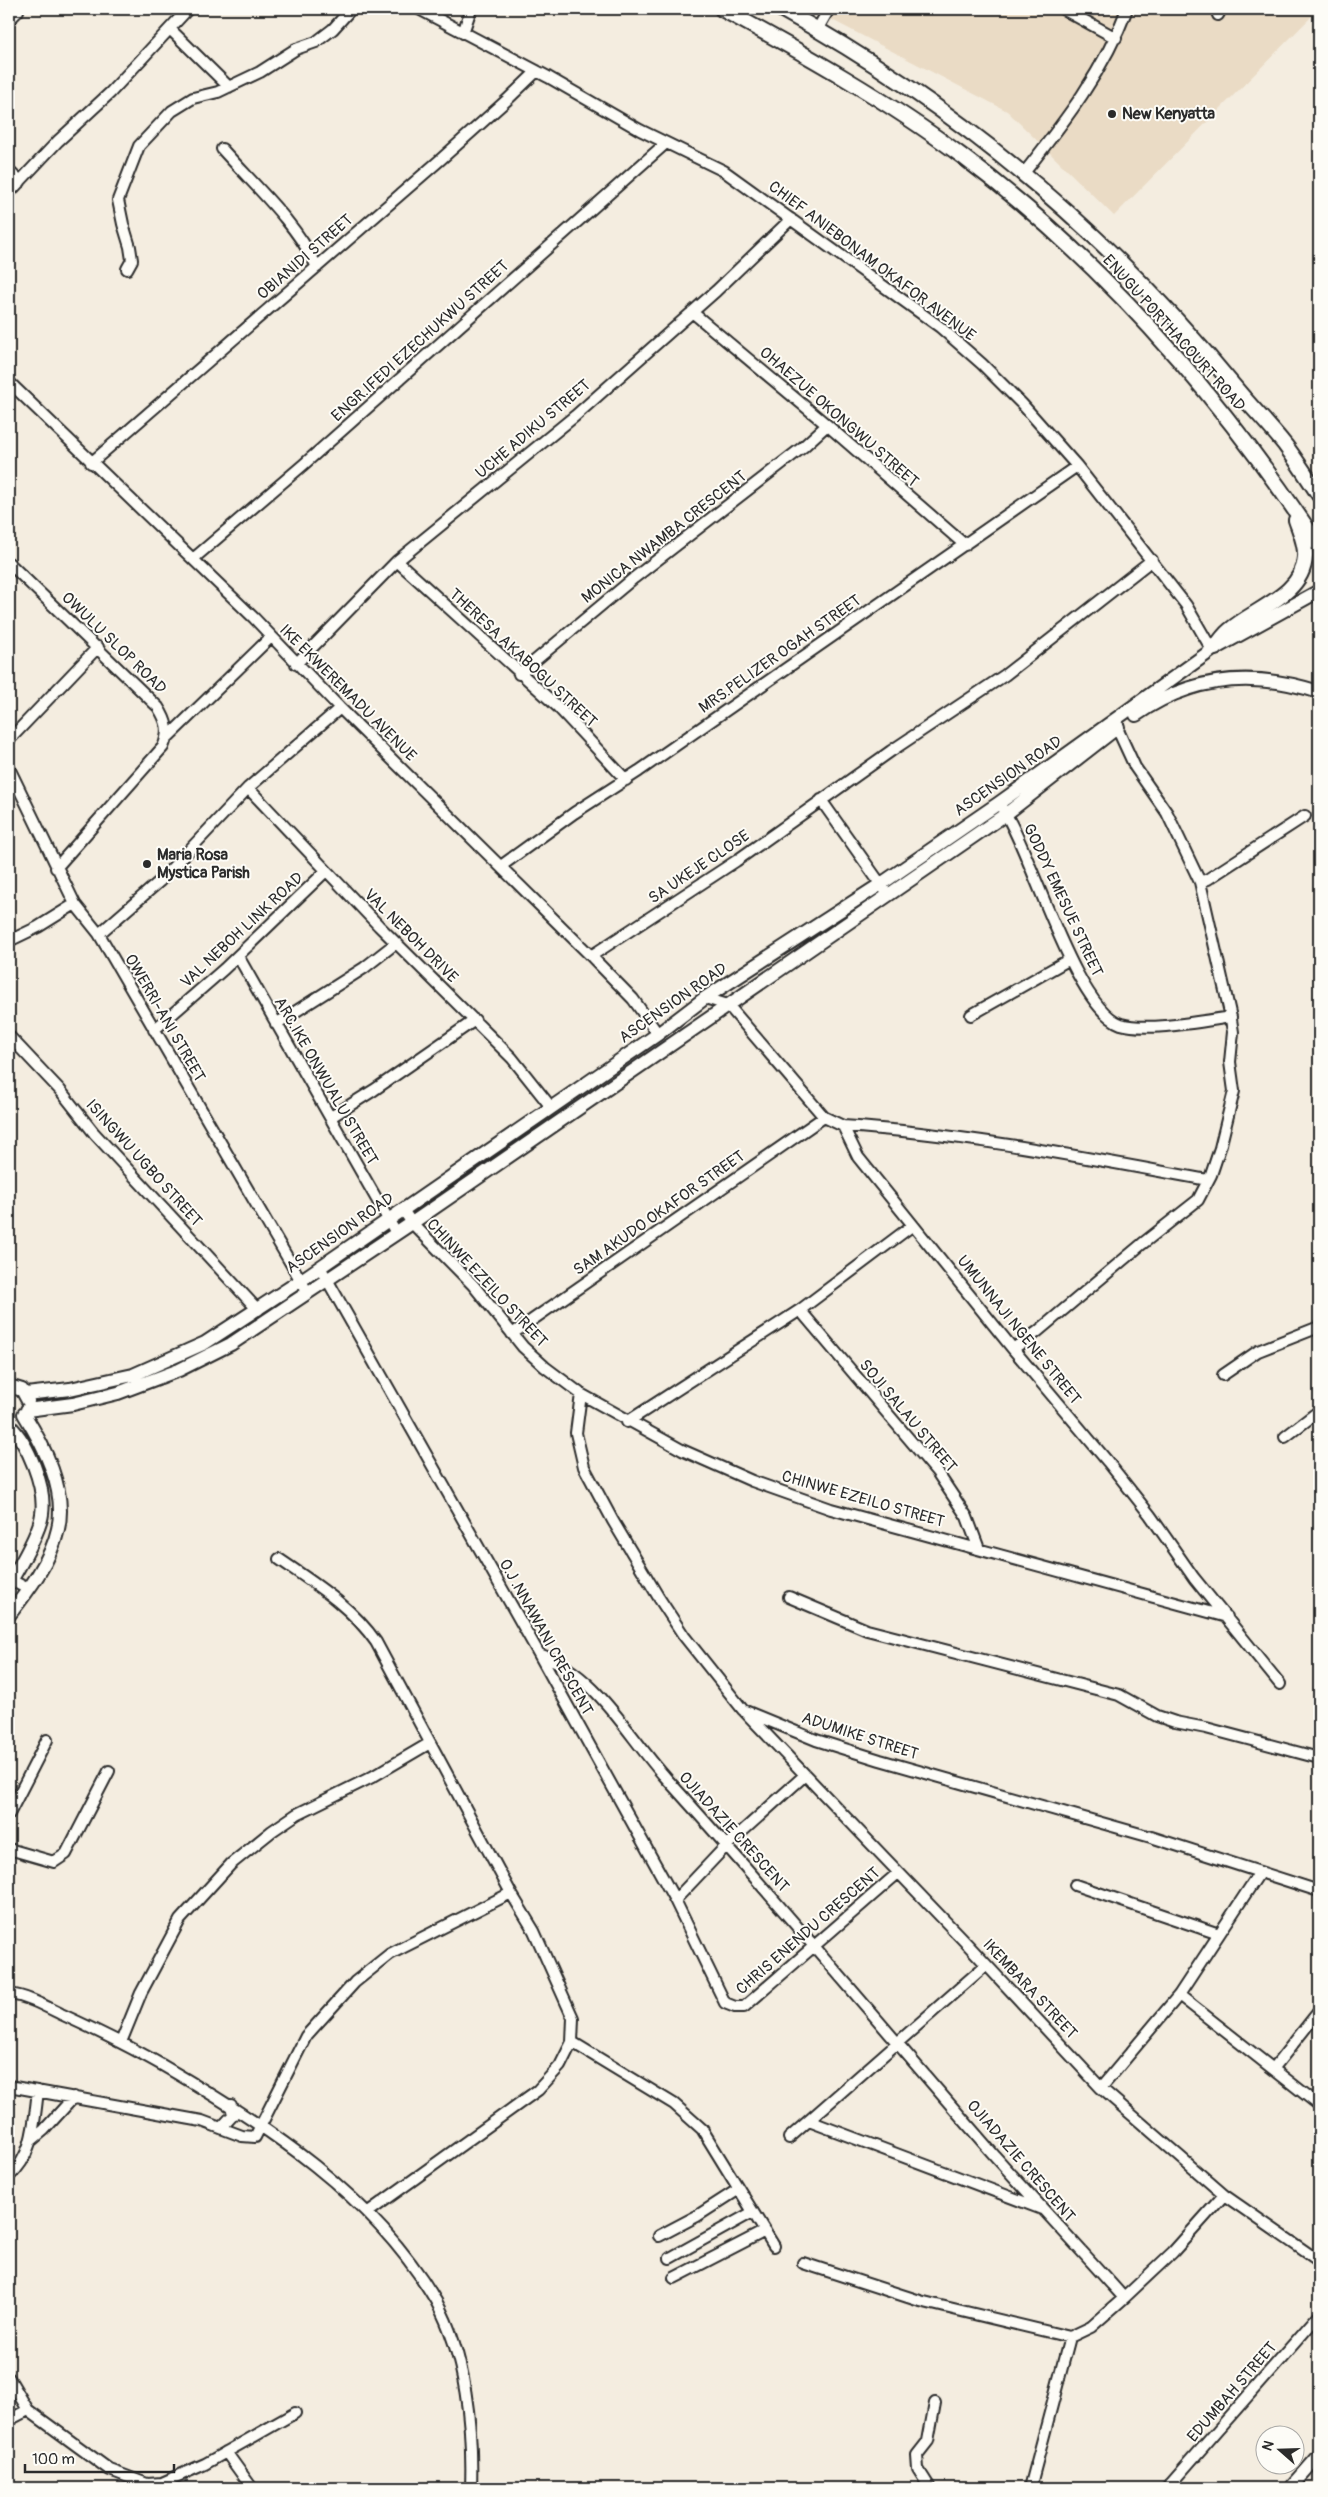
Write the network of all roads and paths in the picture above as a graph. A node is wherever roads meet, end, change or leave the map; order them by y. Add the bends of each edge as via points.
1 (188, 9) edge
2 (351, 9) edge
3 (419, 9) edge
4 (470, 9) edge
5 (722, 9) edge
6 (781, 9) edge
7 (829, 9) edge
8 (1064, 9) edge
9 (1127, 9) edge
10 (18, 11) dead end
11 (9, 20) edge
12 (170, 29) junction
13 (817, 30) junction
14 (463, 33) junction
15 (1116, 38) junction
16 (536, 71) junction
17 (229, 86) junction
18 (666, 143) junction
19 (222, 149) dead end
20 (9, 171) edge
21 (1024, 173) junction
22 (20, 182) junction
23 (9, 193) edge
24 (791, 219) junction
25 (317, 267) junction
26 (127, 269) dead end
27 (692, 312) junction
28 (10, 385) edge
29 (827, 425) junction
30 (91, 463) junction
31 (1077, 466) junction
32 (1319, 495) edge
33 (1289, 500) junction
34 (964, 546) junction
35 (1319, 546) edge
36 (193, 559) junction
37 (1152, 560) junction
38 (397, 561) junction
39 (9, 563) edge
40 (1319, 591) edge
41 (271, 637) junction
42 (98, 648) junction
43 (1213, 649) junction
44 (296, 664) junction
45 (519, 674) junction
46 (1319, 692) edge
47 (340, 708) junction
48 (1117, 728) junction
49 (168, 737) junction
50 (9, 740) edge
51 (9, 768) edge
52 (626, 780) junction
53 (248, 788) junction
54 (821, 800) junction
55 (999, 803) junction
56 (1006, 814) junction
57 (1305, 816) dead end
58 (501, 866) junction
59 (56, 868) junction
60 (326, 871) junction
61 (1200, 882) junction
62 (884, 889) junction
63 (75, 904) junction
64 (98, 934) junction
65 (9, 941) edge
66 (396, 943) junction
67 (238, 956) junction
68 (592, 956) junction
69 (1070, 959) junction
70 (705, 998) junction
71 (728, 1005) junction
72 (971, 1015) dead end
73 (1231, 1017) junction
74 (474, 1020) junction
75 (276, 1024) junction
76 (154, 1030) junction
77 (658, 1034) junction
78 (9, 1036) edge
79 (551, 1107) junction
80 (331, 1117) junction
81 (824, 1117) junction
82 (843, 1126) junction
83 (1208, 1180) junction
84 (403, 1210) junction
85 (388, 1220) junction
86 (412, 1223) junction
87 (913, 1225) junction
88 (396, 1233) junction
89 (320, 1267) junction
90 (327, 1280) junction
91 (300, 1281) junction
92 (308, 1293) junction
93 (258, 1310) junction
94 (800, 1310) junction
95 (1319, 1327) edge
96 (512, 1334) junction
97 (1013, 1349) junction
98 (1222, 1375) dead end
99 (10, 1384) edge
100 (26, 1394) junction
101 (581, 1394) junction
102 (1319, 1411) edge
103 (25, 1412) junction
104 (9, 1421) edge
105 (627, 1422) junction
106 (9, 1425) edge
107 (1285, 1437) dead end
108 (979, 1549) junction
109 (279, 1559) dead end
110 (10, 1581) edge
111 (28, 1589) junction
112 (789, 1597) dead end
113 (9, 1616) edge
114 (1227, 1617) junction
115 (539, 1654) junction
116 (1280, 1684) dead end
117 (743, 1710) junction
118 (47, 1740) dead end
119 (430, 1743) junction
120 (1319, 1758) edge
121 (109, 1771) dead end
122 (805, 1775) junction
123 (9, 1814) edge
124 (727, 1845) junction
125 (9, 1849) edge
126 (1260, 1872) junction
127 (898, 1873) junction
128 (1075, 1885) dead end
129 (1319, 1891) edge
130 (511, 1893) junction
131 (675, 1900) junction
132 (1219, 1934) junction
133 (814, 1945) junction
134 (986, 1965) junction
135 (9, 1994) edge
136 (1179, 1995) junction
137 (735, 2007) joint
138 (1319, 2011) edge
139 (121, 2042) junction
140 (572, 2042) junction
141 (898, 2042) junction
142 (1272, 2069) junction
143 (9, 2086) edge
144 (1101, 2088) junction
145 (38, 2091) junction
146 (74, 2097) junction
147 (231, 2105) junction
148 (1319, 2105) edge
149 (809, 2120) junction
150 (260, 2126) junction
151 (221, 2128) junction
152 (789, 2138) dead end
153 (31, 2140) junction
154 (9, 2176) edge
155 (740, 2189) junction
156 (1224, 2195) junction
157 (1044, 2210) junction
158 (753, 2212) junction
159 (367, 2213) junction
160 (764, 2231) junction
161 (659, 2236) dead end
162 (774, 2246) dead end
163 (670, 2258) dead end
164 (1319, 2261) edge
165 (803, 2263) dead end
166 (674, 2278) dead end
167 (1124, 2298) junction
168 (1319, 2315) edge
169 (1070, 2337) junction
170 (9, 2378) edge
171 (935, 2403) dead end
172 (28, 2410) junction
173 (295, 2413) dead end
174 (9, 2420) edge
175 (226, 2452) junction
176 (1319, 2456) edge
177 (169, 2484) edge
178 (252, 2488) edge
179 (472, 2488) edge
180 (930, 2488) edge
181 (1030, 2488) edge
182 (1167, 2488) edge
183 (1291, 2488) edge

1 - 12 street
2 - 17 street via 316,42 296,49 260,72
3 - 14 street, CHIEF ANIEBONAM OKAFOR AVENUE
4 - 14 street
5 - 33 highway, ENUGU PORTHACOURT ROAD via 798,50 893,108 963,157 1020,203 1091,267 1148,325 1209,394
6 - 13 highway
7 - 13 street
8 - 15 street
9 - 15 street
10 - 11 street
12 - 17 street
12 - 22 street
13 - 21 highway via 967,127
14 - 16 street, CHIEF ANIEBONAM OKAFOR AVENUE
15 - 21 street via 1093,81
16 - 18 street, CHIEF ANIEBONAM OKAFOR AVENUE
16 - 25 street, OBIANIDI STREET via 508,100
17 - 26 street via 193,98 172,111 139,146 118,200 132,260
18 - 24 street, CHIEF ANIEBONAM OKAFOR AVENUE via 724,171
18 - 36 street, ENGR.IFEDI EZECHUKWU STREET
19 - 25 street via 287,222 310,251
20 - 22 street
21 - 32 highway via 1137,277 1201,344 1285,445
22 - 23 street
24 - 27 street, UCHE ADIKU STREET
24 - 31 street, CHIEF ANIEBONAM OKAFOR AVENUE via 954,339 1022,404
25 - 30 street, OBIANIDI STREET
27 - 29 street, OHAEZUE OKONGWU STREET
27 - 38 street, UCHE ADIKU STREET via 575,416
28 - 30 street, IKE EKWEREMADU AVENUE
29 - 34 street, OHAEZUE OKONGWU STREET
29 - 45 street, MONICA NWAMBA CRESCENT
30 - 36 street, IKE EKWEREMADU AVENUE
31 - 34 street, MRS.PELIZER OGAH STREET
31 - 37 street, CHIEF ANIEBONAM OKAFOR AVENUE
33 - 35 highway, ENUGU PORTHACOURT ROAD
33 - 43 highway via 1303,540 1305,558 1300,574 1290,588 1229,631
34 - 52 street, MRS.PELIZER OGAH STREET
36 - 41 street, IKE EKWEREMADU AVENUE
37 - 43 street, CHIEF ANIEBONAM OKAFOR AVENUE via 1186,605
37 - 54 street, SA UKEJE CLOSE via 1005,675
38 - 44 street, UCHE ADIKU STREET
38 - 45 street, THERESA AKABOGU STREET
39 - 42 street, OWULU SLOP ROAD
40 - 43 main road, ASCENSION ROAD
41 - 44 street, IKE EKWEREMADU AVENUE
41 - 49 street
42 - 49 street, OWULU SLOP ROAD via 158,707 168,726
42 - 50 street
43 - 55 main road, ASCENSION ROAD
44 - 47 street, IKE EKWEREMADU AVENUE
45 - 52 street, THERESA AKABOGU STREET via 565,714
46 - 48 main road, ASCENSION ROAD via 1269,681 1234,678 1206,682 1182,689 1148,706
47 - 53 street
47 - 58 street, IKE EKWEREMADU AVENUE
48 - 56 main road, ASCENSION ROAD
48 - 61 street via 1135,767 1167,813
49 - 59 street via 164,746
51 - 59 street, OWERRI-ANI STREET
52 - 58 street, MRS.PELIZER OGAH STREET
53 - 60 street, VAL NEBOH DRIVE
53 - 64 street via 160,881
54 - 62 street
54 - 68 street, SA UKEJE CLOSE via 736,861
55 - 56 street, GODDY EMESUE STREET
55 - 62 main road, ASCENSION ROAD
56 - 62 main road, ASCENSION ROAD
56 - 69 street, GODDY EMESUE STREET
57 - 61 street
58 - 68 street, IKE EKWEREMADU AVENUE
59 - 63 street, OWERRI-ANI STREET
60 - 66 street, VAL NEBOH DRIVE
60 - 67 street, VAL NEBOH LINK ROAD
61 - 73 street
62 - 70 main road, ASCENSION ROAD
62 - 71 main road, ASCENSION ROAD
63 - 64 street, OWERRI-ANI STREET
63 - 65 street
64 - 76 street, OWERRI-ANI STREET
66 - 74 street, VAL NEBOH DRIVE
66 - 75 street via 364,968
67 - 75 street, ARC.IKE ONWUALU STREET
67 - 76 street, VAL NEBOH LINK ROAD
68 - 77 street, IKE EKWEREMADU AVENUE via 632,999
69 - 72 street
69 - 73 street, GODDY EMESUE STREET via 1098,1008 1122,1024 1138,1026
70 - 71 street
70 - 77 main road, ASCENSION ROAD
71 - 81 street
71 - 86 main road, ASCENSION ROAD
73 - 83 street via 1234,1037 1230,1062 1234,1091 1220,1148
74 - 79 street, VAL NEBOH DRIVE via 512,1058
74 - 80 street
75 - 80 street, ARC.IKE ONWUALU STREET
76 - 91 street, OWERRI-ANI STREET
77 - 79 main road, ASCENSION ROAD
78 - 93 street, ISINGWU UGBO STREET via 60,1090 94,1134
79 - 84 main road, ASCENSION ROAD
80 - 85 street, ARC.IKE ONWUALU STREET
81 - 82 street
81 - 96 street, SAM AKUDO OKAFOR STREET
82 - 83 street via 953,1136
82 - 87 street, UMUNNAJI NGENE STREET via 858,1156
83 - 97 street via 1198,1200 1178,1218
84 - 85 main road, ASCENSION ROAD
84 - 86 street, CHINWE EZEILO STREET
85 - 88 street, ARC.IKE ONWUALU STREET
85 - 89 main road, ASCENSION ROAD
86 - 88 main road, ASCENSION ROAD
86 - 96 street, CHINWE EZEILO STREET via 473,1286
87 - 94 street
87 - 97 street, UMUNNAJI NGENE STREET
88 - 90 main road, ASCENSION ROAD
89 - 90 street, O.J .NNAWANI CRESCENT
89 - 91 main road, ASCENSION ROAD
90 - 92 main road, ASCENSION ROAD
90 - 115 street, O.J .NNAWANI CRESCENT
91 - 92 street, OWERRI-ANI STREET
91 - 93 main road, ASCENSION ROAD
92 - 103 main road, ASCENSION ROAD via 231,1344 179,1370 104,1397
93 - 100 main road, ASCENSION ROAD via 205,1343 133,1375 70,1389
94 - 105 street
94 - 108 street, SOJI SALAU STREET via 937,1472 967,1517
95 - 98 street via 1258,1351
96 - 101 street, CHINWE EZEILO STREET via 545,1367
97 - 114 street, UMUNNAJI NGENE STREET via 1108,1462
99 - 100 main road
100 - 103 main road via 28,1404
101 - 105 street, CHINWE EZEILO STREET
101 - 117 street, ADUMIKE STREET via 576,1433 584,1466 659,1598 684,1636
102 - 107 street
103 - 104 main road, ASCENSION ROAD via 16,1420
103 - 111 main road via 50,1463 60,1510 58,1530 51,1549
105 - 108 street, CHINWE EZEILO STREET via 752,1481 831,1509
106 - 110 main road via 30,1455 42,1499 40,1523
108 - 114 street, CHINWE EZEILO STREET
109 - 119 street via 346,1606 362,1622
110 - 111 street
111 - 113 main road
112 - 120 street via 867,1630 1119,1695 1175,1722
114 - 116 street, UMUNNAJI NGENE STREET
115 - 124 street, OJIADAZIE CRESCENT via 560,1662 611,1708 655,1767
115 - 131 street, O.J .NNAWANI CRESCENT
117 - 122 street, IKEMBARA STREET
117 - 126 street, ADUMIKE STREET via 816,1740
118 - 123 street
119 - 130 street
119 - 139 street via 372,1777 297,1814 231,1864 180,1920 152,1970
121 - 125 street via 66,1854 54,1862
122 - 124 street
122 - 127 street, IKEMBARA STREET
124 - 131 street
124 - 133 street, OJIADAZIE CRESCENT
126 - 129 street, ADUMIKE STREET
126 - 132 street
127 - 133 street, CHRIS ENENDU CRESCENT
127 - 134 street, IKEMBARA STREET
128 - 132 street
130 - 140 street via 534,1931 573,2018
130 - 150 street via 390,1954 354,1982 306,2036
131 - 137 street, O.J .NNAWANI CRESCENT via 725,2003
132 - 136 street
133 - 137 street, CHRIS ENENDU CRESCENT via 744,2007
133 - 141 street, OJIADAZIE CRESCENT
134 - 141 street
134 - 144 street, IKEMBARA STREET
135 - 139 street via 40,2004
136 - 142 street
136 - 144 street
138 - 142 street
139 - 147 street
140 - 155 street via 687,2114 702,2130
140 - 159 street via 560,2066 538,2090
141 - 149 street
141 - 157 street, OJIADAZIE CRESCENT
142 - 148 street
143 - 145 street
144 - 156 street, IKEMBARA STREET
145 - 146 street
145 - 153 street
146 - 151 street via 202,2121
146 - 153 street
147 - 150 street
147 - 151 street via 233,2116
149 - 152 street
149 - 157 street
150 - 151 street via 255,2137 250,2138
150 - 159 street via 308,2161
153 - 154 street via 17,2168
155 - 158 street
155 - 161 street
156 - 164 street, IKEMBARA STREET
156 - 167 street via 1173,2252
157 - 167 street, OJIADAZIE CRESCENT
158 - 160 street
158 - 163 street
159 - 179 street via 400,2249 417,2274 436,2303 451,2339 467,2404 472,2442
160 - 162 street
160 - 166 street
165 - 169 street via 920,2301
167 - 169 street via 1091,2327
168 - 182 street, EDUMBAH STREET
169 - 181 street
170 - 172 street
171 - 180 street via 928,2441 917,2455 918,2469
172 - 174 street
172 - 177 street via 95,2460 126,2478 147,2484
173 - 175 street
175 - 177 street
175 - 178 street
176 - 183 main road

